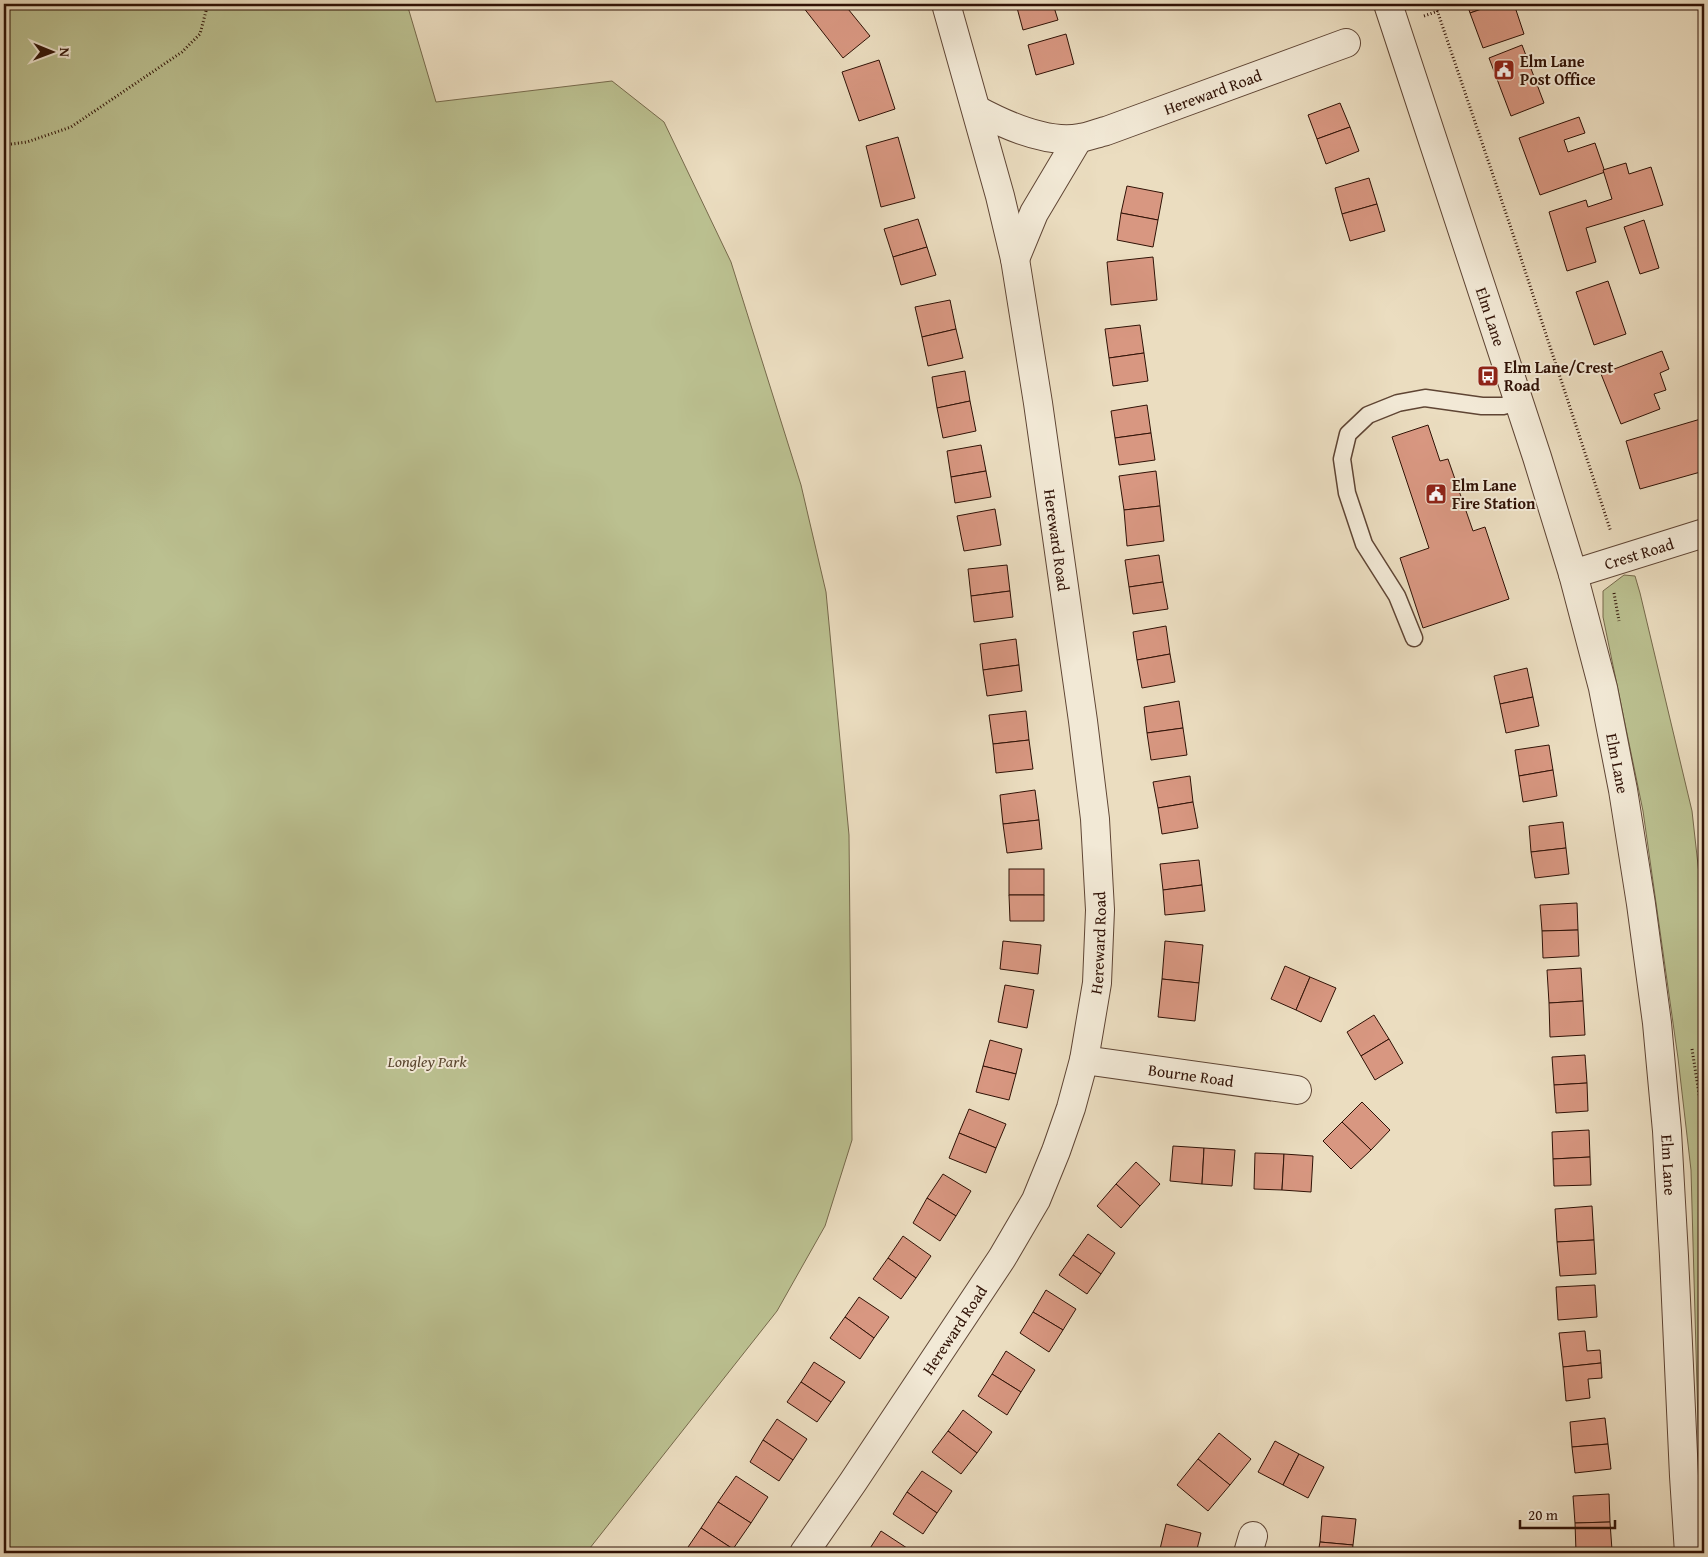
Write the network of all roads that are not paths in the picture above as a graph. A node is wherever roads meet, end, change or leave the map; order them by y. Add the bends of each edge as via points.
1 (946, 4) edge
2 (1388, 4) edge
3 (1346, 43) dead end
4 (977, 110) junction
5 (1078, 139) junction
6 (1016, 259) junction
7 (1518, 402) junction
8 (1704, 533) edge
9 (1573, 574) junction
10 (1414, 638) dead end
11 (1084, 1060) junction
12 (1297, 1090) dead end
13 (1694, 1548) edge
14 (804, 1553) edge

1 - 4 street
2 - 7 street, Elm Lane
3 - 5 street, Hereward Road
4 - 5 street, Hereward Road via 1000,123 1047,137
4 - 6 street, Hereward Road
5 - 6 street, Hereward Road via 1034,213
6 - 11 street, Hereward Road via 1095,819 1100,910 1097,983
7 - 9 street, Elm Lane
7 - 10 lane via 1482,406 1424,398 1368,414 1348,434 1342,459 1348,493 1364,544 1397,596
8 - 9 street, Crest Road
9 - 13 street, Elm Lane via 1603,688 1623,790 1657,1024 1667,1130
11 - 12 street, Bourne Road
11 - 14 street, Hereward Road via 1071,1108 1036,1200 1002,1258

